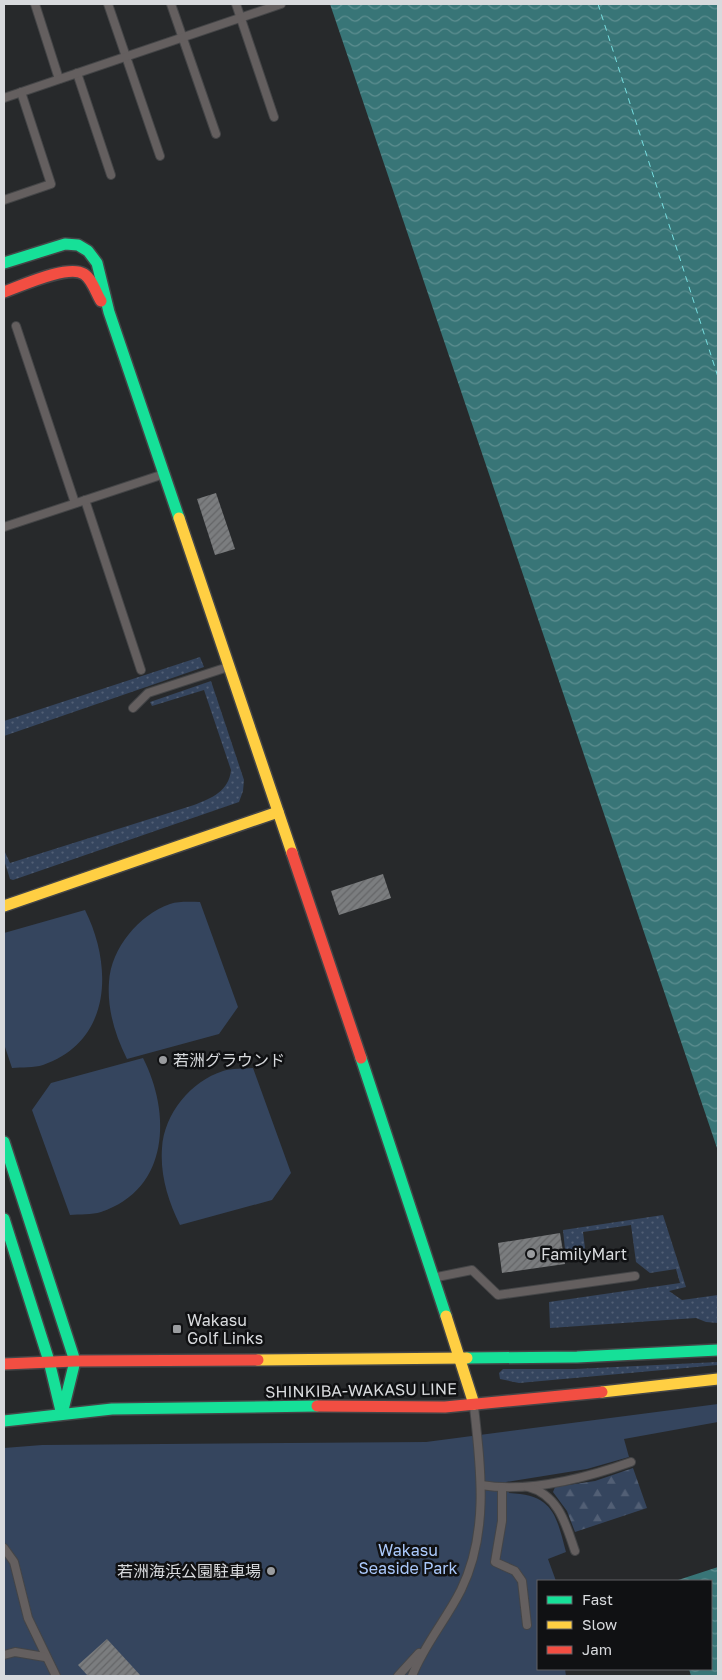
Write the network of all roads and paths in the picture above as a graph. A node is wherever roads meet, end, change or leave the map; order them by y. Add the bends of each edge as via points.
1 (35, 4) edge
2 (108, 4) edge
3 (171, 4) edge
4 (236, 4) edge
5 (281, 4) edge
6 (241, 17) junction
7 (183, 37) junction
8 (126, 56) junction
9 (77, 73) junction
10 (59, 79) junction
11 (21, 92) junction
12 (4, 98) edge
13 (274, 117) dead end
14 (216, 134) dead end
15 (160, 156) dead end
16 (112, 175) dead end
17 (4, 200) edge
18 (4, 263) edge
19 (4, 292) edge
20 (109, 312) junction
21 (16, 326) dead end
22 (163, 474) junction
23 (85, 500) junction
24 (75, 503) junction
25 (4, 527) edge
26 (228, 667) junction
27 (141, 670) dead end
28 (132, 708) dead end
29 (278, 812) junction
30 (4, 906) edge
31 (4, 1142) edge
32 (4, 1219) edge
33 (635, 1276) dead end
34 (435, 1277) junction
35 (718, 1350) edge
36 (460, 1358) junction
37 (49, 1361) junction
38 (76, 1361) junction
39 (4, 1364) edge
40 (718, 1379) edge
41 (474, 1404) junction
42 (62, 1414) junction
43 (4, 1421) edge
44 (631, 1462) dead end
45 (481, 1485) junction
46 (524, 1486) junction
47 (502, 1488) junction
48 (4, 1548) edge
49 (575, 1552) dead end
50 (527, 1624) dead end
51 (429, 1643) junction
52 (4, 1655) edge
53 (45, 1657) junction
54 (56, 1676) edge
55 (398, 1676) edge
56 (412, 1676) edge

1 - 10 lane
2 - 8 lane
3 - 7 lane
4 - 6 lane
5 - 6 lane
6 - 7 lane
6 - 13 lane
7 - 8 lane
7 - 14 lane
8 - 9 lane
8 - 15 lane
9 - 10 lane
9 - 16 lane
10 - 11 lane
11 - 12 lane
11 - 17 lane via 51,184
18 - 20 street via 60,244 76,243 88,250 97,264
19 - 20 street via 74,271 84,274
20 - 22 street
21 - 24 lane
22 - 23 lane
22 - 26 street
23 - 24 lane
23 - 27 lane
24 - 25 lane
26 - 28 lane via 148,693
26 - 29 street
29 - 30 street
29 - 34 street
31 - 38 street
32 - 37 street
33 - 34 lane via 498,1295 472,1270
34 - 36 street
35 - 36 street, SHINKIBA-WAKASU LINE via 586,1357
36 - 38 street, SHINKIBA-WAKASU LINE
36 - 41 street
37 - 38 street, SHINKIBA-WAKASU LINE
37 - 39 street, SHINKIBA-WAKASU LINE
37 - 42 street
38 - 42 street
40 - 41 street, SHINKIBA-WAKASU LINE
41 - 42 street, SHINKIBA-WAKASU LINE via 390,1409 354,1406 112,1409
41 - 45 lane
42 - 43 street, SHINKIBA-WAKASU LINE
44 - 46 lane via 596,1474
45 - 47 lane
45 - 51 lane via 479,1532 471,1566 461,1590
46 - 47 lane
46 - 49 lane via 536,1489 555,1503
47 - 50 lane via 502,1521 495,1562 515,1572 522,1582
48 - 53 lane via 14,1562 28,1618
51 - 55 lane
51 - 56 lane
52 - 53 lane via 15,1652
53 - 54 lane

